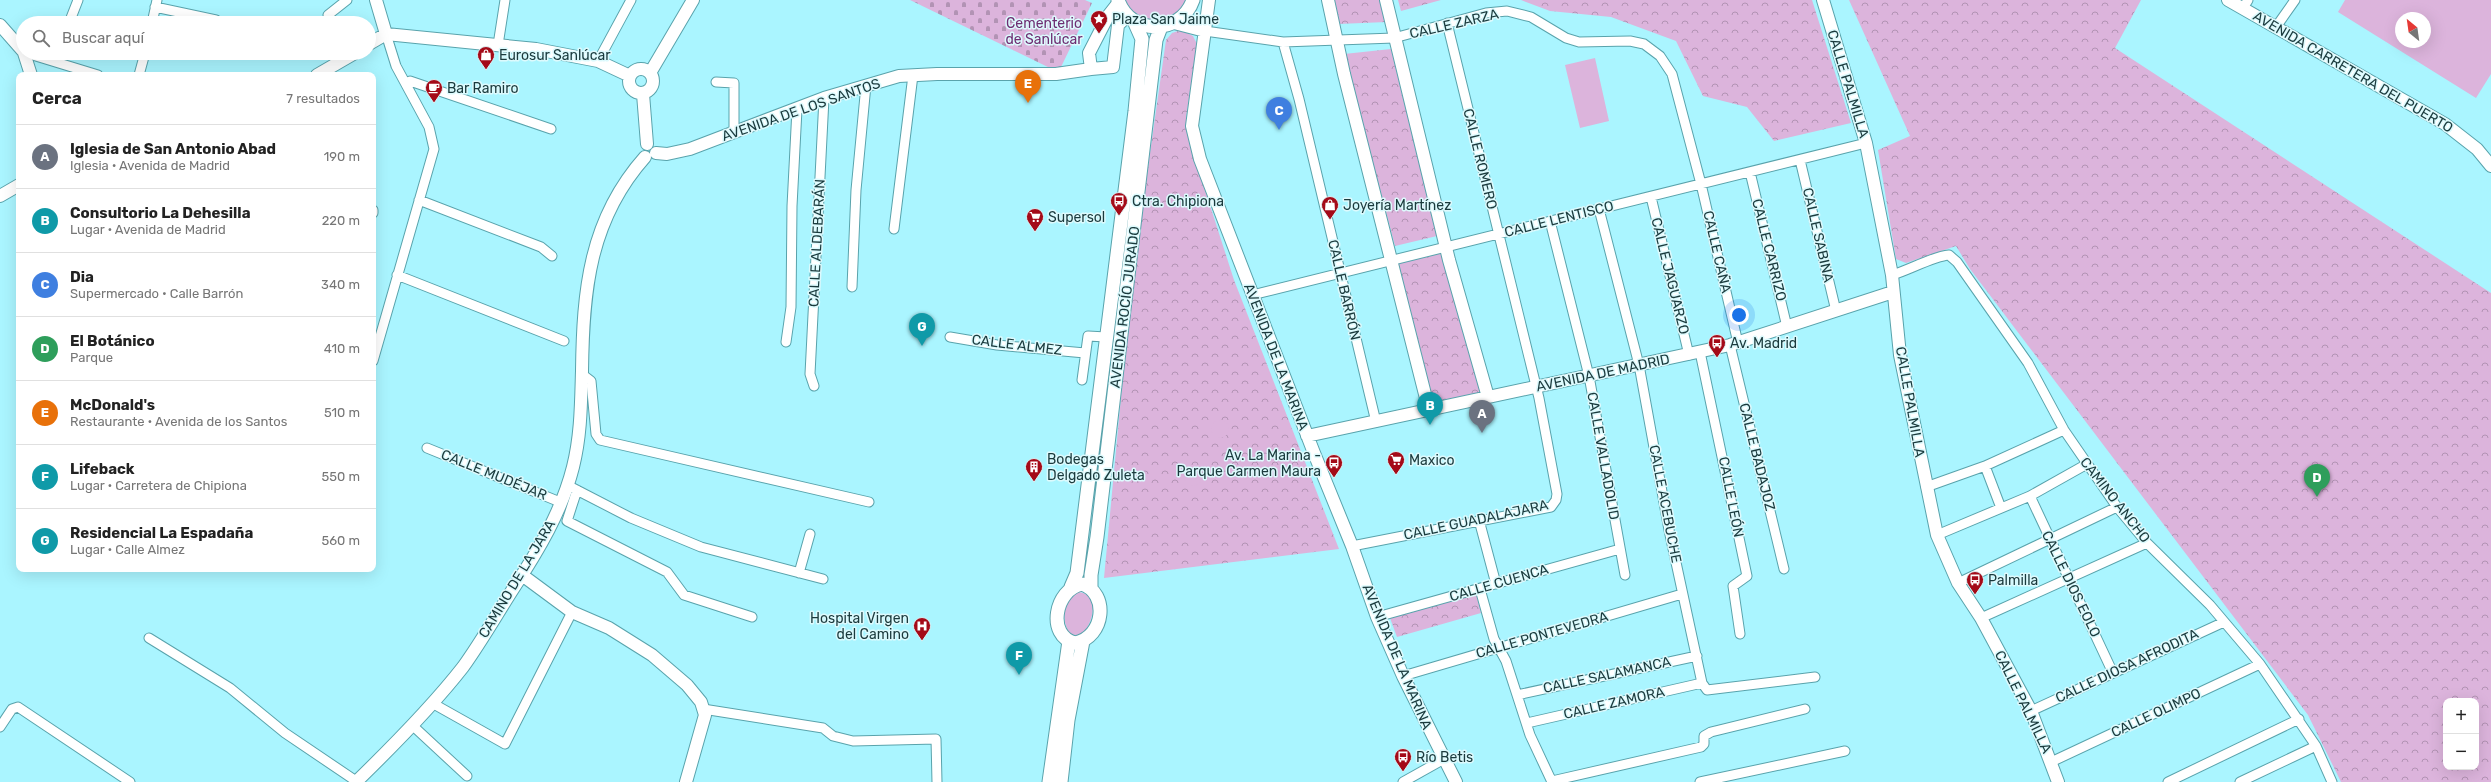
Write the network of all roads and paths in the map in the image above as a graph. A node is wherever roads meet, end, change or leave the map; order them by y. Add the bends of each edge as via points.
1 (78, 0) edge
2 (347, 0) edge
3 (376, 0) edge
4 (505, 0) edge
5 (631, 0) edge
6 (693, 0) edge
7 (1193, 0) edge
8 (1209, 0) edge
9 (1328, 0) edge
10 (1386, 0) edge
11 (1823, 0) edge
12 (2228, 0) edge
13 (2295, 0) edge
14 (1118, 1) edge
15 (156, 3) edge
16 (2245, 4) edge
17 (1207, 14) junction
18 (328, 15) dead end
19 (72, 16) edge
20 (153, 16) edge
21 (202, 16) edge
22 (1131, 18) junction
23 (1174, 23) junction
24 (1447, 23) junction
25 (0, 25) edge
26 (1189, 26) junction
27 (2276, 26) junction
28 (1161, 27) junction
29 (1101, 30) junction
30 (1205, 30) junction
31 (386, 34) junction
32 (1117, 36) junction
33 (1394, 38) junction
34 (376, 40) edge
35 (1337, 40) junction
36 (1283, 42) junction
37 (16, 43) edge
38 (498, 45) junction
39 (26, 60) edge
40 (50, 60) edge
41 (142, 60) edge
42 (343, 60) edge
43 (598, 61) junction
44 (1091, 69) junction
45 (30, 72) edge
46 (88, 72) edge
47 (140, 72) edge
48 (323, 72) edge
49 (650, 73) junction
50 (913, 75) junction
51 (630, 76) junction
52 (716, 82) dead end
53 (406, 83) junction
54 (866, 85) junction
55 (643, 94) junction
56 (824, 98) junction
57 (797, 109) junction
58 (551, 129) dead end
59 (734, 133) junction
60 (1866, 143) junction
61 (647, 144) junction
62 (656, 153) junction
63 (645, 157) junction
64 (1800, 160) junction
65 (2491, 166) edge
66 (1750, 172) junction
67 (1701, 184) junction
68 (16, 187) edge
69 (0, 196) edge
70 (1651, 197) junction
71 (419, 200) junction
72 (1599, 209) junction
73 (1550, 222) junction
74 (894, 229) dead end
75 (1498, 234) junction
76 (1446, 247) junction
77 (552, 256) dead end
78 (1393, 260) junction
79 (1340, 273) junction
80 (1892, 275) junction
81 (398, 276) junction
82 (852, 287) dead end
83 (1893, 292) junction
84 (1252, 295) junction
85 (1836, 311) junction
86 (1787, 327) junction
87 (377, 332) edge
88 (950, 336) dead end
89 (1106, 337) junction
90 (564, 341) dead end
91 (786, 342) dead end
92 (1734, 344) junction
93 (1085, 353) junction
94 (1694, 354) junction
95 (1639, 365) junction
96 (582, 374) junction
97 (1589, 376) junction
98 (1082, 380) dead end
99 (814, 386) dead end
100 (1536, 387) junction
101 (1488, 397) junction
102 (1429, 410) junction
103 (1376, 422) junction
104 (2064, 430) junction
105 (1307, 436) junction
106 (427, 448) dead end
107 (2087, 464) junction
108 (1985, 466) junction
109 (572, 487) junction
110 (1926, 487) junction
111 (2030, 496) junction
112 (560, 502) junction
113 (869, 502) dead end
114 (2117, 507) junction
115 (2001, 508) junction
116 (1479, 520) junction
117 (810, 534) dead end
118 (1937, 535) junction
119 (2048, 538) junction
120 (2147, 542) junction
121 (1352, 546) junction
122 (1620, 549) junction
123 (1784, 569) dead end
124 (799, 573) junction
125 (522, 574) junction
126 (1625, 575) dead end
127 (823, 579) dead end
128 (2068, 579) junction
129 (1958, 583) junction
130 (1496, 584) junction
131 (1071, 586) junction
132 (1091, 588) junction
133 (1480, 589) junction
134 (1682, 594) junction
135 (572, 612) junction
136 (1377, 617) junction
137 (752, 618) dead end
138 (1981, 618) junction
139 (2224, 622) junction
140 (1740, 634) dead end
141 (149, 638) dead end
142 (1069, 641) junction
143 (1083, 641) junction
144 (1499, 648) junction
145 (1697, 656) junction
146 (2260, 664) junction
147 (2113, 673) junction
148 (1403, 676) junction
149 (1816, 678) dead end
150 (1702, 683) junction
151 (1517, 695) junction
152 (432, 703) junction
153 (703, 709) junction
154 (1805, 709) dead end
155 (2031, 711) junction
156 (2299, 719) junction
157 (1527, 723) junction
158 (412, 725) junction
159 (0, 727) edge
160 (2316, 746) junction
161 (1845, 750) dead end
162 (1444, 759) junction
163 (2052, 762) junction
164 (467, 776) dead end
165 (130, 782) edge
166 (356, 782) edge
167 (686, 782) edge
168 (937, 782) edge
169 (1049, 782) edge
170 (1061, 782) edge
171 (1402, 782) edge
172 (1456, 782) edge
173 (1552, 782) edge
174 (1700, 782) edge
175 (2058, 782) edge
176 (2168, 782) edge
177 (2240, 782) edge
178 (2332, 782) edge

1 - 19 street
2 - 18 street
3 - 31 street
4 - 38 street
5 - 43 street
6 - 49 street
7 - 23 main road via 1184,16
8 - 17 street, AVENIDA DE LA MARINA
9 - 35 street
10 - 33 street
11 - 60 street, CALLE PALMILLA
12 - 16 street, AVENIDA CARRETERA DEL PUERTO
13 - 27 street
14 - 22 main road, AVENIDA ROCÍO JURADO
14 - 29 street
15 - 20 street
15 - 21 street
16 - 27 street, AVENIDA CARRETERA DEL PUERTO
17 - 26 street
17 - 30 street, AVENIDA DE LA MARINA
22 - 28 main road via 1143,26
22 - 32 street via 1118,26
22 - 89 main road, AVENIDA ROCÍO JURADO via 1142,39
23 - 26 street, CALLE ZARZA
23 - 28 main road
24 - 33 street, CALLE ZARZA
24 - 67 street, CALLE ZARZA via 1507,11 1531,17 1566,38 1579,42 1630,41 1644,44 1660,56 1672,74
24 - 75 street, CALLE ROMERO
25 - 37 street
26 - 30 street, CALLE ZARZA
27 - 65 street, AVENIDA CARRETERA DEL PUERTO via 2445,124 2477,149
28 - 132 main road, AVENIDA ROCÍO JURADO via 1156,40
29 - 32 street
29 - 44 street via 1088,53
30 - 36 street, CALLE ZARZA
30 - 84 street, AVENIDA DE LA MARINA via 1192,126 1200,159
31 - 34 street
31 - 38 street
31 - 53 street via 396,66
32 - 44 street via 1113,67
33 - 35 street, CALLE ZARZA
33 - 76 street
35 - 36 street, CALLE ZARZA
35 - 78 street
36 - 79 street, CALLE BARRÓN
38 - 43 street via 536,49
39 - 45 street
40 - 46 street
41 - 47 street
42 - 48 street
43 - 51 street
44 - 50 street, AVENIDA DE LOS SANTOS via 1056,74
49 - 51 street via 640,69
49 - 55 street via 653,85
50 - 54 street, AVENIDA DE LOS SANTOS
50 - 74 street
51 - 55 street via 630,87
52 - 59 street via 734,83
53 - 58 street via 410,81
53 - 71 street via 430,127 434,149
54 - 56 street, AVENIDA DE LOS SANTOS
54 - 82 street via 856,190
55 - 61 street
56 - 57 street, AVENIDA DE LOS SANTOS
56 - 99 street, CALLE ALDEBARÁN via 810,374
57 - 59 street, AVENIDA DE LOS SANTOS
57 - 91 street via 792,206 791,307
59 - 62 street, AVENIDA DE LOS SANTOS via 690,149 667,154
60 - 64 street, CALLE LENTISCO
60 - 80 street, CALLE PALMILLA
61 - 62 street via 653,145
61 - 63 street via 642,150
62 - 63 street via 653,157
63 - 96 street, CAMINO DE LA JARA via 629,175 609,207 593,250 587,294
64 - 66 street, CALLE LENTISCO
64 - 85 street, CALLE SABINA
66 - 67 street, CALLE LENTISCO
66 - 86 street, CALLE CARRIZO
67 - 70 street, CALLE LENTISCO
67 - 92 street, CALLE CAÑA
68 - 69 street
70 - 72 street, CALLE LENTISCO
70 - 94 street, CALLE JAGUARZO
71 - 77 street via 541,247
71 - 81 street
72 - 73 street, CALLE LENTISCO
72 - 95 street, CALLE ACEBUCHE
73 - 75 street, CALLE LENTISCO
73 - 97 street, CALLE VALLADOLID
75 - 76 street, CALLE LENTISCO
75 - 100 street, CALLE ROMERO
76 - 78 street, CALLE LENTISCO
76 - 101 street
78 - 79 street, CALLE LENTISCO
78 - 102 street
79 - 84 street, CALLE LENTISCO
79 - 103 street, CALLE BARRÓN
80 - 83 street, CALLE PALMILLA
80 - 104 street, CAMINO ANCHO via 1910,270 1942,255 1949,255 1957,262 2028,363
81 - 87 street
81 - 90 street
83 - 85 street, AVENIDA DE MADRID
83 - 110 street, CALLE PALMILLA via 1900,355
84 - 105 street, AVENIDA DE LA MARINA
85 - 86 street, AVENIDA DE MADRID
86 - 92 street, AVENIDA DE MADRID
88 - 93 street, CALLE ALMEZ via 997,345
89 - 93 street, AVENIDA ROCÍO JURADO via 1088,336
89 - 131 main road, AVENIDA ROCÍO JURADO via 1077,573
92 - 94 street, AVENIDA DE MADRID
92 - 123 street, CALLE BADAJOZ
93 - 98 street, AVENIDA ROCÍO JURADO
94 - 95 street, AVENIDA DE MADRID
94 - 140 street, CALLE LEÓN via 1747,576 1733,586
95 - 97 street, AVENIDA DE MADRID
95 - 134 street, CALLE ACEBUCHE
96 - 109 street, CAMINO DE LA JARA via 581,425
96 - 113 street via 591,381 596,434 600,440
97 - 100 street, AVENIDA DE MADRID
97 - 122 street, CALLE VALLADOLID
100 - 101 street, AVENIDA DE MADRID
100 - 116 street, CALLE GUADALAJARA via 1557,494 1556,500 1551,507
101 - 102 street, AVENIDA DE MADRID
102 - 103 street, AVENIDA DE MADRID
103 - 105 street, AVENIDA DE MADRID
104 - 107 street, CAMINO ANCHO
104 - 108 street
105 - 121 street, AVENIDA DE LA MARINA
106 - 112 street, CALLE MUDÉJAR
107 - 111 street
107 - 114 street, CAMINO ANCHO
108 - 110 street
108 - 115 street
109 - 112 street, CAMINO DE LA JARA
109 - 124 street via 631,518 701,547
109 - 137 street via 567,521 667,572 684,596
110 - 118 street, CALLE PALMILLA
111 - 115 street
111 - 119 street, CALLE DIOS EOLO
112 - 125 street, CAMINO DE LA JARA via 551,526
114 - 119 street
114 - 120 street, CAMINO ANCHO
115 - 118 street
116 - 121 street, CALLE GUADALAJARA
116 - 130 street
117 - 124 street
118 - 129 street, CALLE PALMILLA
119 - 128 street, CALLE DIOS EOLO
119 - 129 street
120 - 128 street
120 - 139 street, CAMINO ANCHO
121 - 136 street, AVENIDA DE LA MARINA
122 - 126 street, CALLE VALLADOLID
122 - 130 street, CALLE CUENCA
124 - 127 street
125 - 135 street
125 - 152 street, CAMINO DE LA JARA via 464,666
128 - 138 street
128 - 147 street, CALLE DIOS EOLO
129 - 138 street, CALLE PALMILLA
130 - 133 street, CALLE CUENCA
131 - 132 main road via 1082,584
131 - 142 main road via 1060,600 1057,622 1063,636
132 - 143 main road via 1098,598 1098,626 1090,637
133 - 136 street, CALLE CUENCA
133 - 144 street
134 - 144 street, CALLE PONTEVEDRA
134 - 145 street, CALLE ACEBUCHE
135 - 152 street via 505,744
135 - 153 street via 609,628 652,655 687,685 701,702
136 - 148 street, AVENIDA DE LA MARINA
138 - 155 street, CALLE PALMILLA
139 - 146 street, CAMINO ANCHO
139 - 147 street, CALLE DIOSA AFRODITA
141 - 166 street via 230,688 285,734
142 - 143 main road
142 - 169 main road
143 - 170 main road via 1068,720
144 - 148 street, CALLE PONTEVEDRA
144 - 151 street
145 - 150 street, CALLE ACEBUCHE
145 - 151 street, CALLE SALAMANCA
146 - 156 street, CAMINO ANCHO
146 - 163 street, CALLE OLIMPO
147 - 155 street, CALLE DIOSA AFRODITA
148 - 162 street, AVENIDA DE LA MARINA
149 - 150 street via 1707,690
150 - 157 street, CALLE ZAMORA
151 - 157 street
152 - 158 street, CAMINO DE LA JARA
153 - 167 street via 705,715
153 - 168 street via 823,728 833,736 853,741 936,739
154 - 173 street via 1711,732 1704,736 1704,744 1701,747
155 - 163 street, CALLE PALMILLA
156 - 160 street, CAMINO ANCHO
156 - 176 street
157 - 173 street
158 - 164 street
158 - 166 street, CAMINO DE LA JARA
159 - 165 street via 12,709 18,707
160 - 177 street
160 - 178 street, CAMINO ANCHO
161 - 174 street
162 - 171 street
162 - 172 street, AVENIDA DE LA MARINA
163 - 175 street, CALLE PALMILLA

